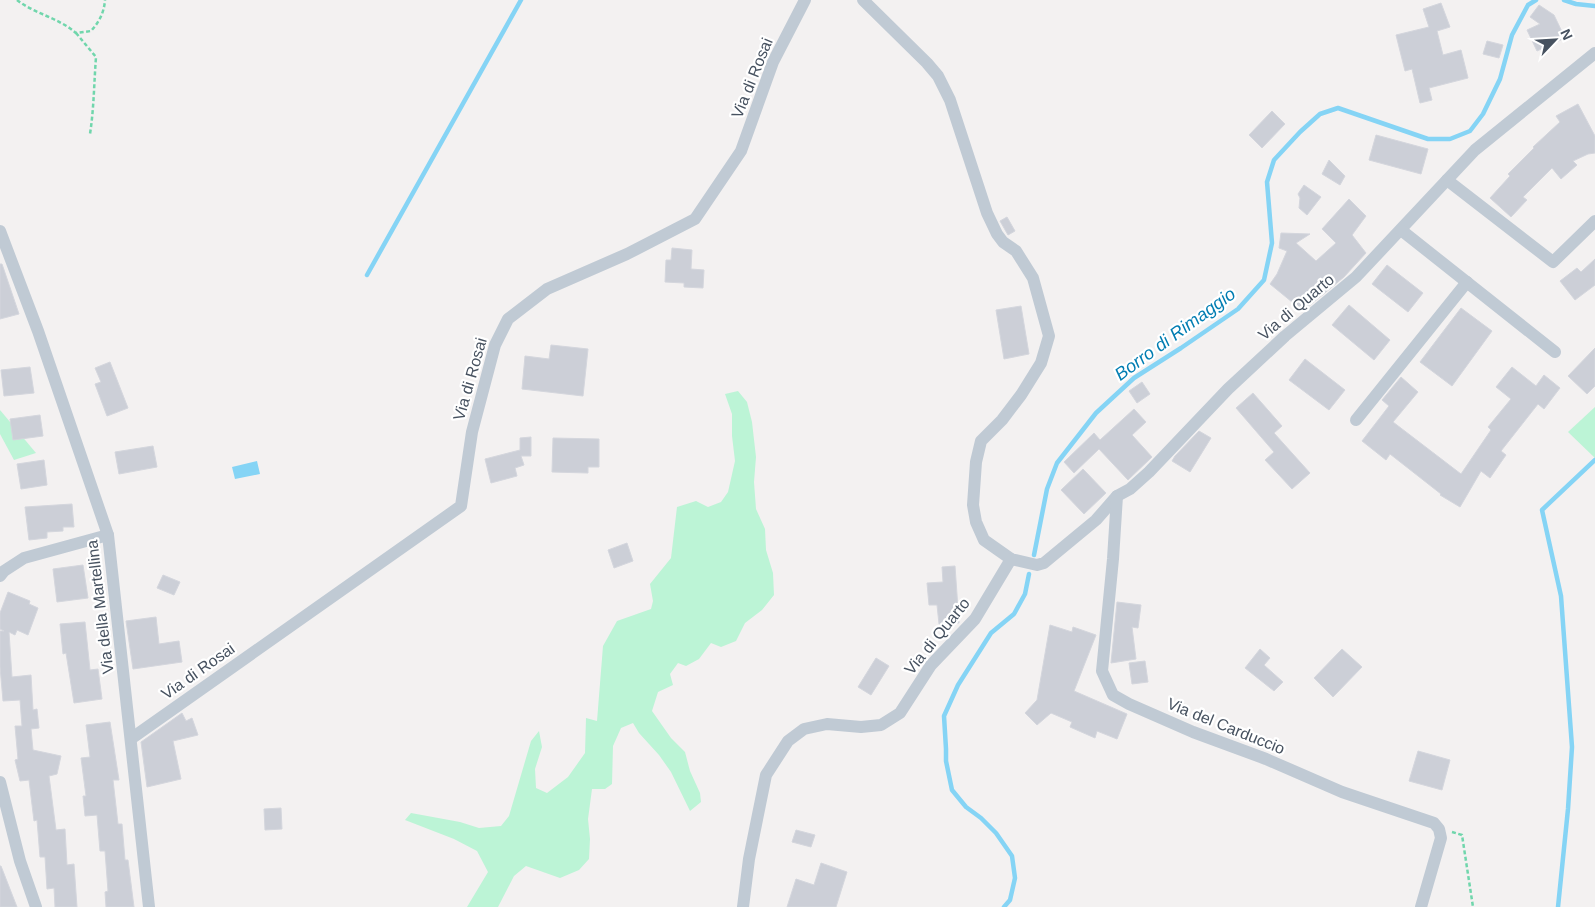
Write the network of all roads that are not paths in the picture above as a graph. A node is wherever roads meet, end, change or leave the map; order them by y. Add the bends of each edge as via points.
1 (805, 0) edge
2 (863, 0) edge
3 (1595, 53) edge
4 (1447, 180) junction
5 (1595, 221) edge
6 (1401, 230) junction
7 (0, 231) edge
8 (1467, 282) junction
9 (1555, 352) dead end
10 (1356, 420) dead end
11 (1117, 496) junction
12 (108, 535) junction
13 (1011, 559) junction
14 (0, 576) edge
15 (132, 738) junction
16 (0, 782) edge
17 (36, 907) edge
18 (149, 907) edge
19 (743, 907) edge
20 (1421, 907) edge

1 - 15 street, Via di Rosai via 773,62 741,151 694,219 627,254 547,289 508,319 494,345 472,432 461,506
2 - 13 street, Via di Quarto via 938,76 950,100 987,212 997,234 1016,251 1033,278 1049,336 1041,363 1002,420 981,441 976,462 972,505 976,522 984,540
3 - 4 street, Via di Quarto via 1475,150
4 - 5 street via 1553,262
4 - 6 street, Via di Quarto
6 - 8 street
6 - 11 street, Via di Quarto via 1356,278 1284,336 1228,389 1149,472
7 - 12 street, Via della Martellina
8 - 9 street
8 - 10 street
11 - 13 street, Via di Quarto via 1096,520 1044,563 1037,565
11 - 20 street, Via del Carduccio via 1102,672 1113,695 1177,725 1342,792 1434,823 1440,838
12 - 14 street via 24,558
12 - 15 street, Via della Martellina
13 - 19 street, Via di Quarto via 975,620 931,664 900,713 881,725 828,724 804,729 788,741 766,775
15 - 18 street, Via della Martellina
16 - 17 street

